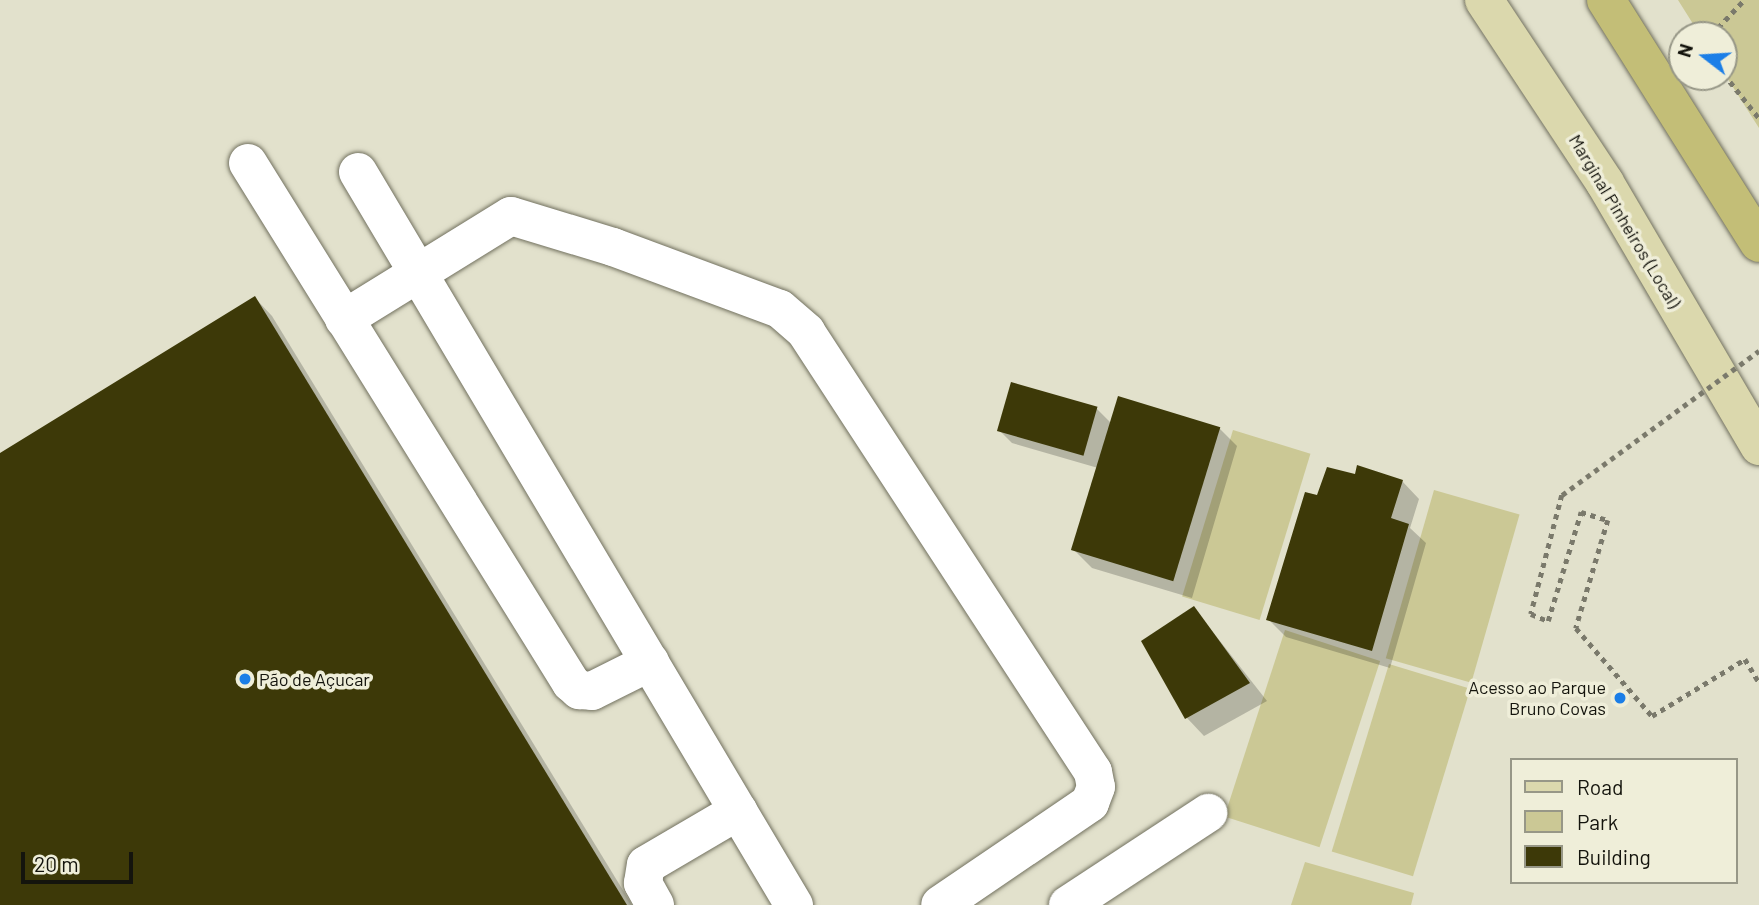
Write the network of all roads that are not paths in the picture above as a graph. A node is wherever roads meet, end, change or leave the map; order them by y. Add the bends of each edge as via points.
1 (1485, 0) edge
2 (1606, 0) edge
3 (248, 163) dead end
4 (358, 172) dead end
5 (1759, 243) edge
6 (417, 273) junction
7 (344, 319) junction
8 (1759, 446) edge
9 (649, 662) junction
10 (738, 811) junction
11 (1208, 813) dead end
12 (655, 905) edge
13 (794, 905) edge
14 (940, 905) edge
15 (1068, 905) edge

1 - 8 main road, Marginal Pinheiros (Local) via 1605,183
2 - 5 highway
3 - 7 lane
4 - 6 lane
6 - 7 lane
6 - 9 lane
6 - 14 lane via 498,221 526,217 780,309 806,331 1093,772 1096,787 1090,803
7 - 9 lane via 572,683 579,690 592,691
9 - 10 lane
10 - 12 lane via 646,866 643,883
10 - 13 lane
11 - 15 lane

